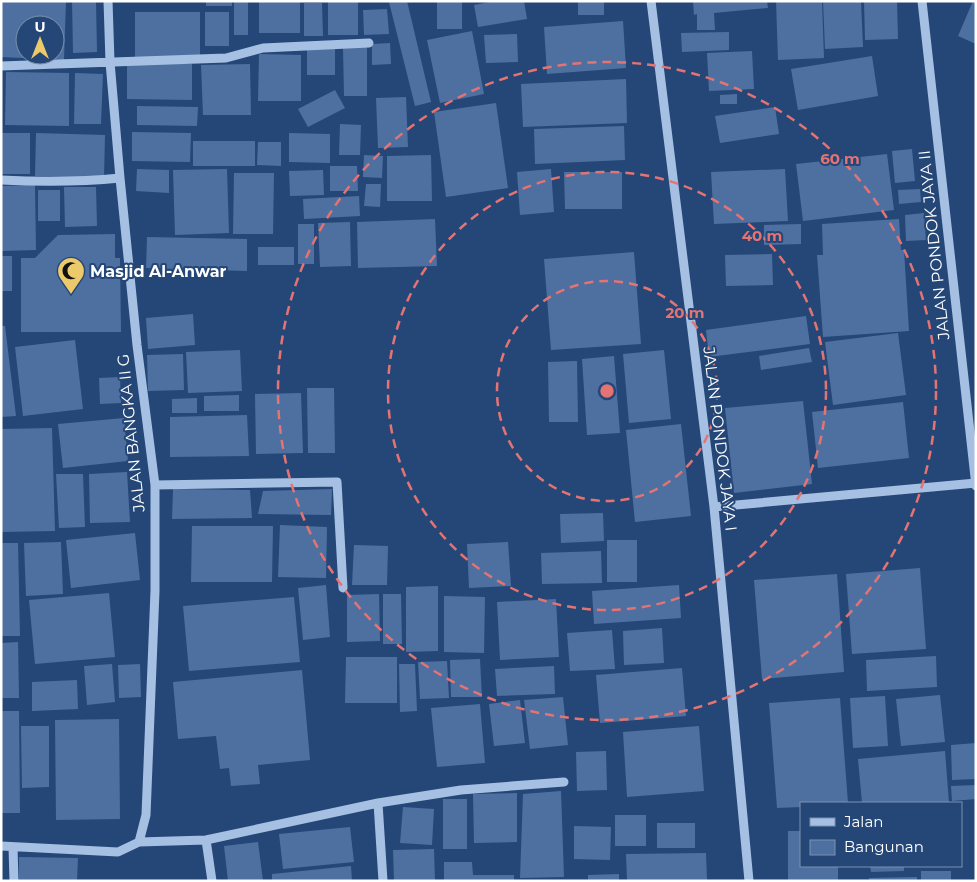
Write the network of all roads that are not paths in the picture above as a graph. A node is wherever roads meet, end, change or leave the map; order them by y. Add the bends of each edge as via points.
1 (108, 1) edge
2 (651, 1) edge
3 (922, 1) edge
4 (369, 42) dead end
5 (110, 62) junction
6 (1, 66) edge
7 (120, 178) junction
8 (1, 180) edge
9 (976, 484) edge
10 (155, 485) junction
11 (714, 507) junction
12 (343, 588) dead end
13 (564, 782) dead end
14 (378, 803) junction
15 (206, 840) junction
16 (139, 842) junction
17 (1, 846) edge
18 (14, 847) junction
19 (14, 881) edge
20 (212, 881) edge
21 (383, 881) edge
22 (749, 881) edge

1 - 5 street, JALAN BANGKA II G
2 - 11 street, JALAN PONDOK JAYA I
3 - 9 street, JALAN PONDOK JAYA II
4 - 5 street via 263,48 226,58
5 - 6 street
5 - 7 street, JALAN BANGKA II G
7 - 8 street via 36,182
7 - 10 street, JALAN BANGKA II G via 136,345
9 - 11 street
10 - 12 street via 337,482
10 - 16 street, JALAN BANGKA II G via 155,591 146,816
11 - 22 street, JALAN PONDOK JAYA I
13 - 14 street via 461,790
14 - 15 street
14 - 21 street
15 - 16 street
15 - 20 street
16 - 18 street via 118,852
17 - 18 street
18 - 19 street

